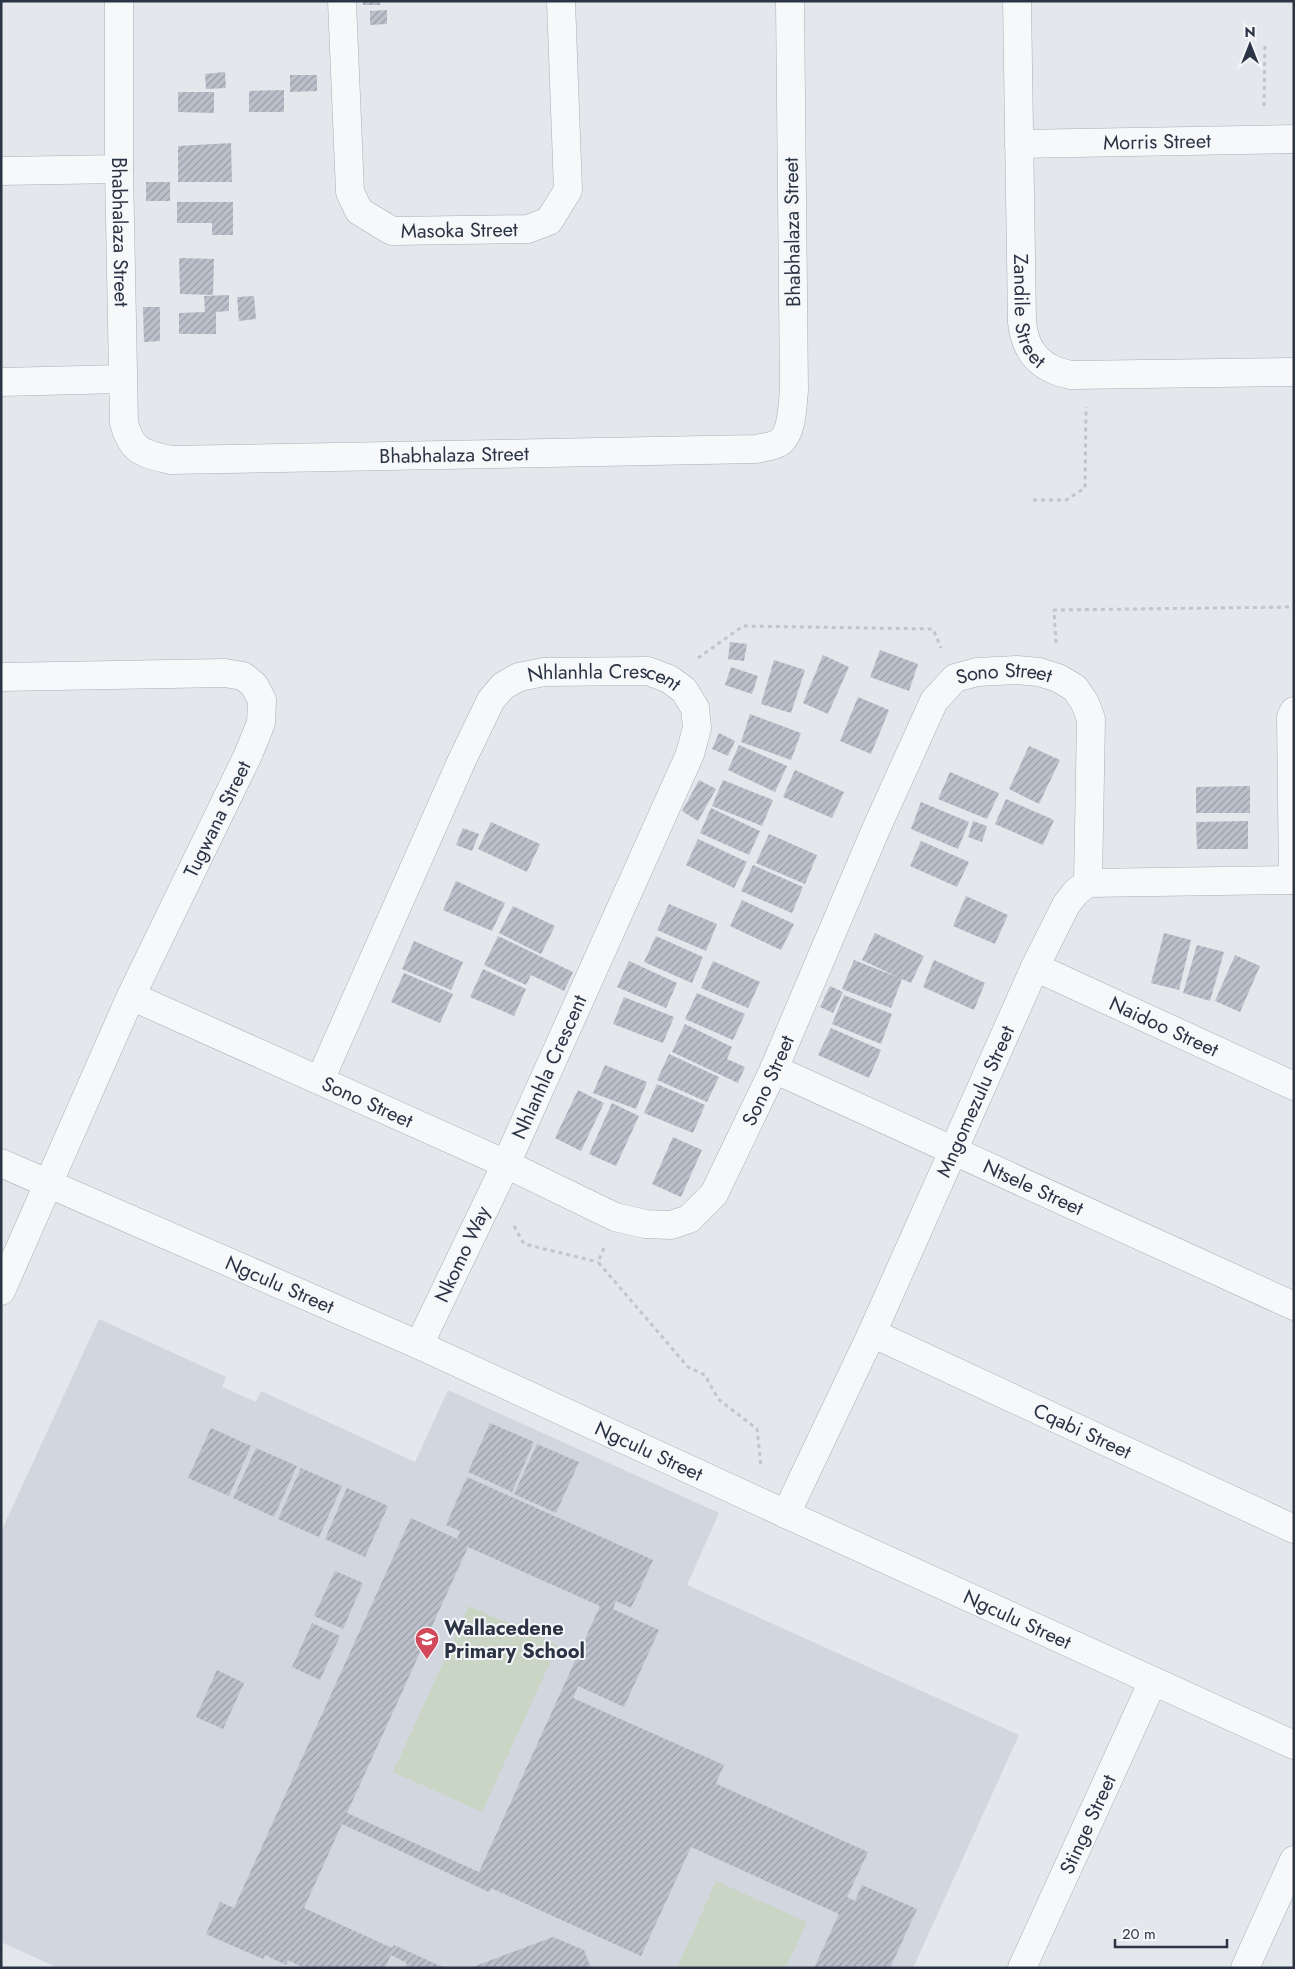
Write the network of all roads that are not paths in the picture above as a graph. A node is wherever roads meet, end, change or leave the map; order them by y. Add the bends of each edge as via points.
1 (119, 1) edge
2 (342, 1) edge
3 (561, 1) edge
4 (790, 1) edge
5 (1018, 1) edge
6 (1294, 139) edge
7 (1020, 144) junction
8 (119, 169) junction
9 (1, 171) edge
10 (1294, 372) edge
11 (122, 379) junction
12 (1, 382) edge
13 (1, 677) edge
14 (1294, 711) edge
15 (1293, 880) edge
16 (1088, 883) junction
17 (1035, 967) junction
18 (131, 996) junction
19 (774, 1069) junction
20 (320, 1080) junction
21 (1294, 1086) edge
22 (954, 1151) junction
23 (1, 1163) edge
24 (506, 1164) junction
25 (49, 1185) junction
26 (1, 1291) edge
27 (1294, 1306) edge
28 (872, 1333) junction
29 (419, 1345) junction
30 (786, 1514) junction
31 (1294, 1529) edge
32 (1153, 1681) junction
33 (1294, 1745) edge
34 (1294, 1860) edge
35 (1022, 1968) edge
36 (1245, 1968) edge

1 - 8 street, Bhabhalaza Street
2 - 3 street, Masoka Street via 350,192 359,211 392,231 528,229 549,221 568,190
4 - 11 street, Bhabhalaza Street via 794,391 789,426 783,439 772,446 757,449 170,460 138,449 129,439 124,423
5 - 7 street, Zandile Street
6 - 7 street, Morris Street
7 - 10 street, Zandile Street via 1023,334 1034,357 1045,366 1071,375
8 - 9 street
8 - 11 street, Bhabhalaza Street
11 - 12 street
13 - 18 street, Tugwana Street via 225,673 243,676 254,685 262,700 261,722 248,756
14 - 15 street
15 - 16 street
16 - 17 street, Mngomezulu Street via 1066,905
16 - 19 street, Sono Street via 1091,719 1085,703 1075,688 1039,672 977,672 955,678 934,701
17 - 21 street, Naidoo Street
17 - 22 street, Mngomezulu Street
18 - 20 street, Sono Street
18 - 25 street, Tugwana Street
19 - 22 street, Ntsele Street
19 - 24 street, Sono Street via 714,1194 689,1219 671,1225 619,1218
20 - 24 street, Sono Street
20 - 24 street, Nhlanhla Crescent via 458,769 491,700 503,686 519,677 544,672 648,671 669,679 684,690 694,708 697,728 690,754
22 - 27 street, Ntsele Street
22 - 28 street, Mngomezulu Street
23 - 25 street, Ngculu Street
24 - 29 street, Nkomo Way
25 - 26 street, Tugwana Street
25 - 29 street, Ngculu Street
28 - 30 street, Mngomezulu Street
28 - 31 street, Cqabi Street
29 - 30 street, Ngculu Street
30 - 32 street, Ngculu Street
32 - 33 street, Ngculu Street
32 - 35 street, Stinge Street
34 - 36 street

